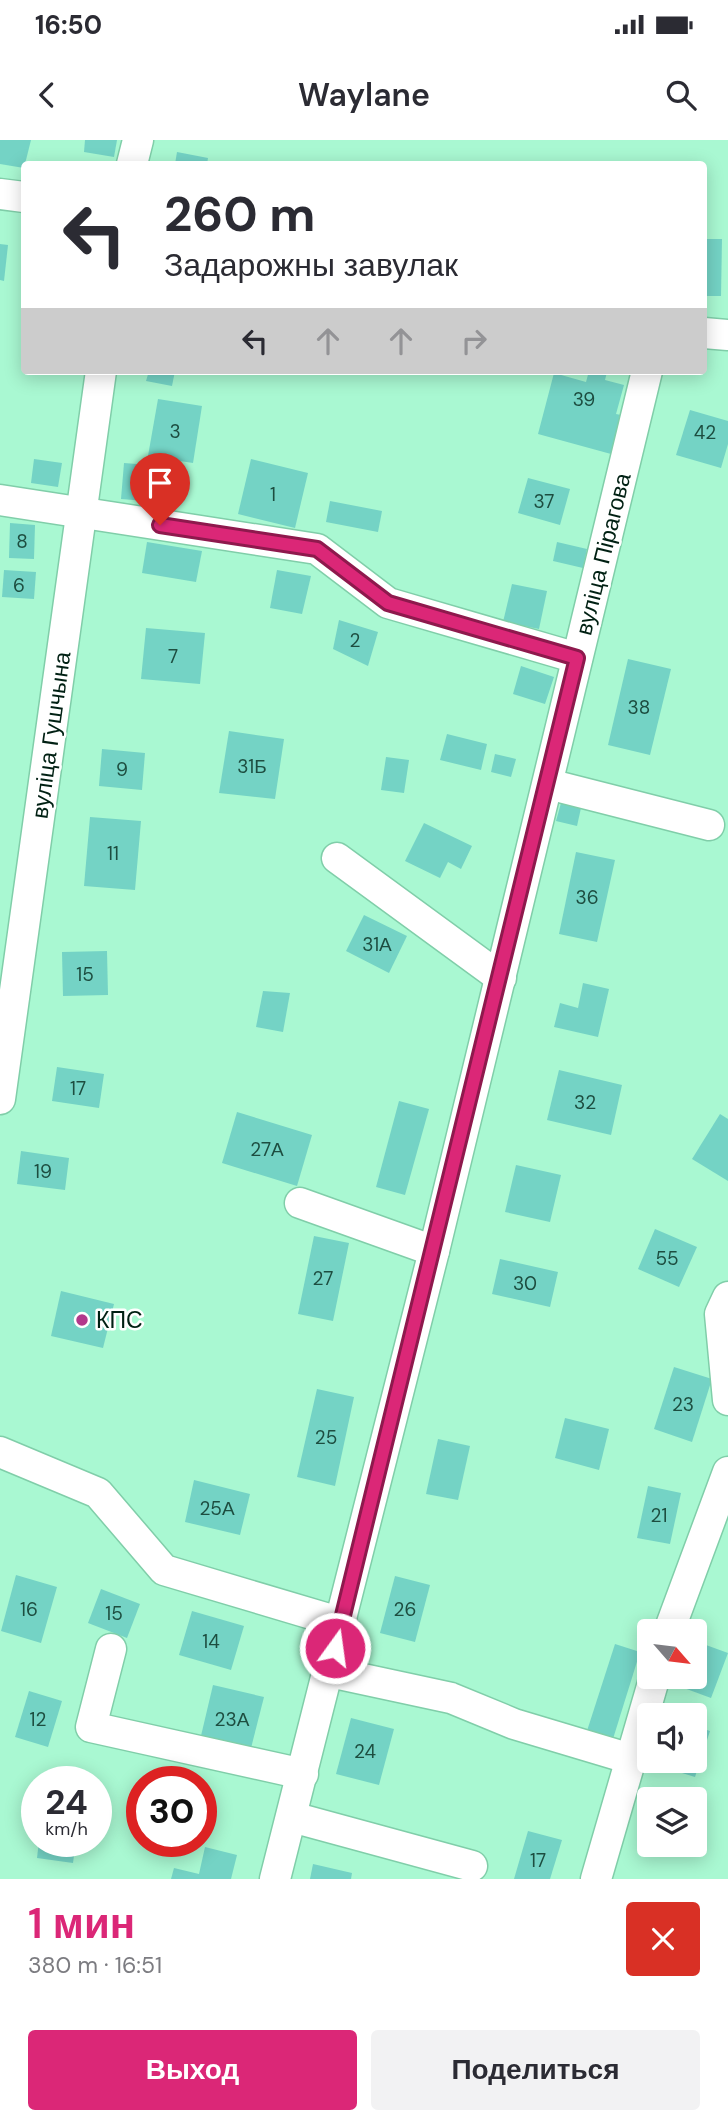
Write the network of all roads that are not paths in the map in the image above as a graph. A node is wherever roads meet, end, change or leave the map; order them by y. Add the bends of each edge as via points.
1 (138, 140) edge
2 (133, 161) edge
3 (0, 194) edge
4 (21, 197) edge
5 (707, 332) edge
6 (728, 335) edge
7 (100, 375) edge
8 (646, 375) edge
9 (0, 500) edge
10 (82, 513) junction
11 (577, 658) junction
12 (548, 784) junction
13 (709, 825) dead end
14 (337, 858) dead end
15 (500, 978) junction
16 (0, 1100) edge
17 (300, 1203) dead end
18 (434, 1251) junction
19 (728, 1297) edge
20 (728, 1400) edge
21 (0, 1452) edge
22 (728, 1472) edge
23 (674, 1619) edge
24 (342, 1623) junction
25 (111, 1649) dead end
26 (330, 1672) junction
27 (651, 1689) edge
28 (631, 1759) junction
29 (303, 1774) junction
30 (292, 1816) junction
31 (472, 1866) dead end
32 (275, 1879) edge
33 (596, 1879) edge

1 - 2 street
3 - 4 street
5 - 6 street
7 - 10 street, вуліца Гушчына
8 - 11 street, вуліца Пірагова
9 - 10 street
10 - 11 street via 317,549 388,603
10 - 16 street, вуліца Гушчына
11 - 12 street, вуліца Пірагова
12 - 13 street
12 - 15 street, вуліца Пірагова
14 - 15 street
15 - 18 street, вуліца Пірагова
17 - 18 street
18 - 24 street, вуліца Пірагова
19 - 20 street via 720,1314
21 - 24 street via 98,1493 164,1570
22 - 23 street
24 - 26 street, вуліца Пірагова
25 - 29 street via 91,1727
26 - 28 street via 451,1698 514,1724
26 - 29 street, вуліца Пірагова
27 - 28 street
28 - 33 street
29 - 30 street, вуліца Пірагова
30 - 31 street
30 - 32 street, вуліца Пірагова

